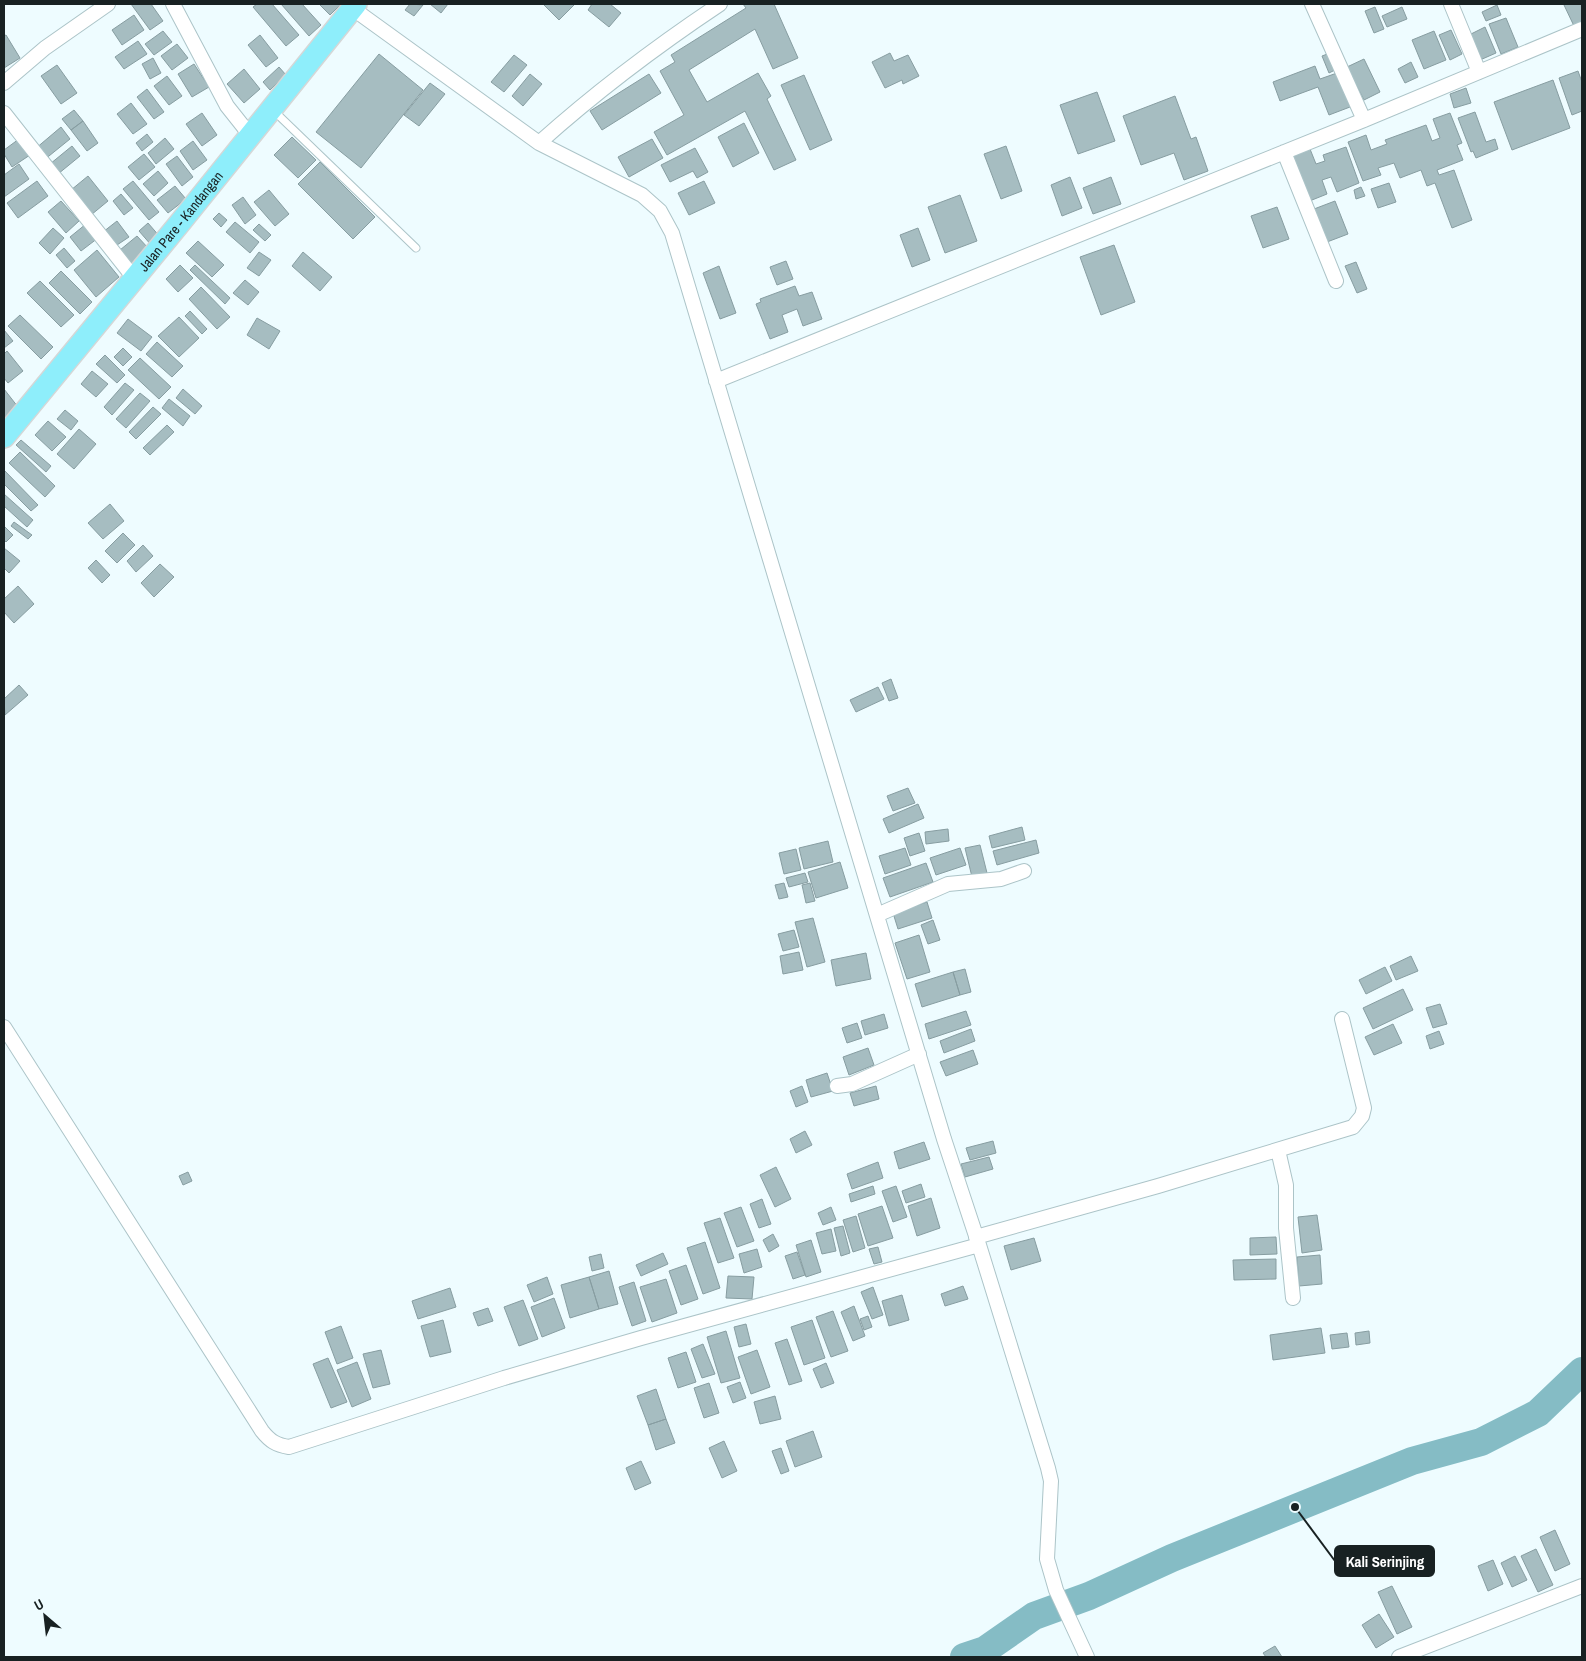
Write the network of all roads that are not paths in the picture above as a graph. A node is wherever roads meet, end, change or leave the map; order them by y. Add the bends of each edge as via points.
1 (108, 4) edge
2 (173, 4) edge
3 (720, 4) edge
4 (1312, 4) edge
5 (1451, 4) edge
6 (354, 6) edge
7 (1582, 29) edge
8 (1479, 72) junction
9 (4, 84) edge
10 (272, 108) junction
11 (4, 114) edge
12 (1364, 120) junction
13 (250, 135) junction
14 (539, 143) junction
15 (1284, 152) junction
16 (416, 248) dead end
17 (134, 278) junction
18 (1336, 281) dead end
19 (716, 381) junction
20 (4, 437) edge
21 (1024, 871) dead end
22 (877, 915) junction
23 (1342, 1019) dead end
24 (4, 1027) edge
25 (919, 1054) junction
26 (837, 1086) dead end
27 (1278, 1150) junction
28 (977, 1241) junction
29 (1293, 1298) dead end
30 (1582, 1586) edge
31 (1087, 1657) edge
32 (1399, 1657) edge

1 - 9 street via 45,48
2 - 13 street via 227,106
3 - 14 street via 667,39
4 - 12 street
5 - 8 street
6 - 10 main road, Jalan Pare - Kandangan
6 - 14 street
7 - 8 street
8 - 12 street
10 - 13 main road, Jalan Pare - Kandangan
10 - 16 lane
11 - 17 street
12 - 15 street
13 - 17 main road, Jalan Pare - Kandangan
14 - 19 street via 642,195 660,211 672,233
15 - 18 street
15 - 19 street
17 - 20 main road, Jalan Pare - Kandangan
19 - 22 street
21 - 22 street via 1001,879 948,884
22 - 25 street
23 - 27 street via 1364,1108 1362,1116 1353,1127
24 - 28 street via 262,1431 278,1445 289,1447 541,1367
25 - 26 street via 852,1084
25 - 28 street
27 - 28 street
27 - 29 street via 1286,1185 1286,1228
28 - 31 street via 1051,1481 1047,1559 1056,1590
30 - 32 street

